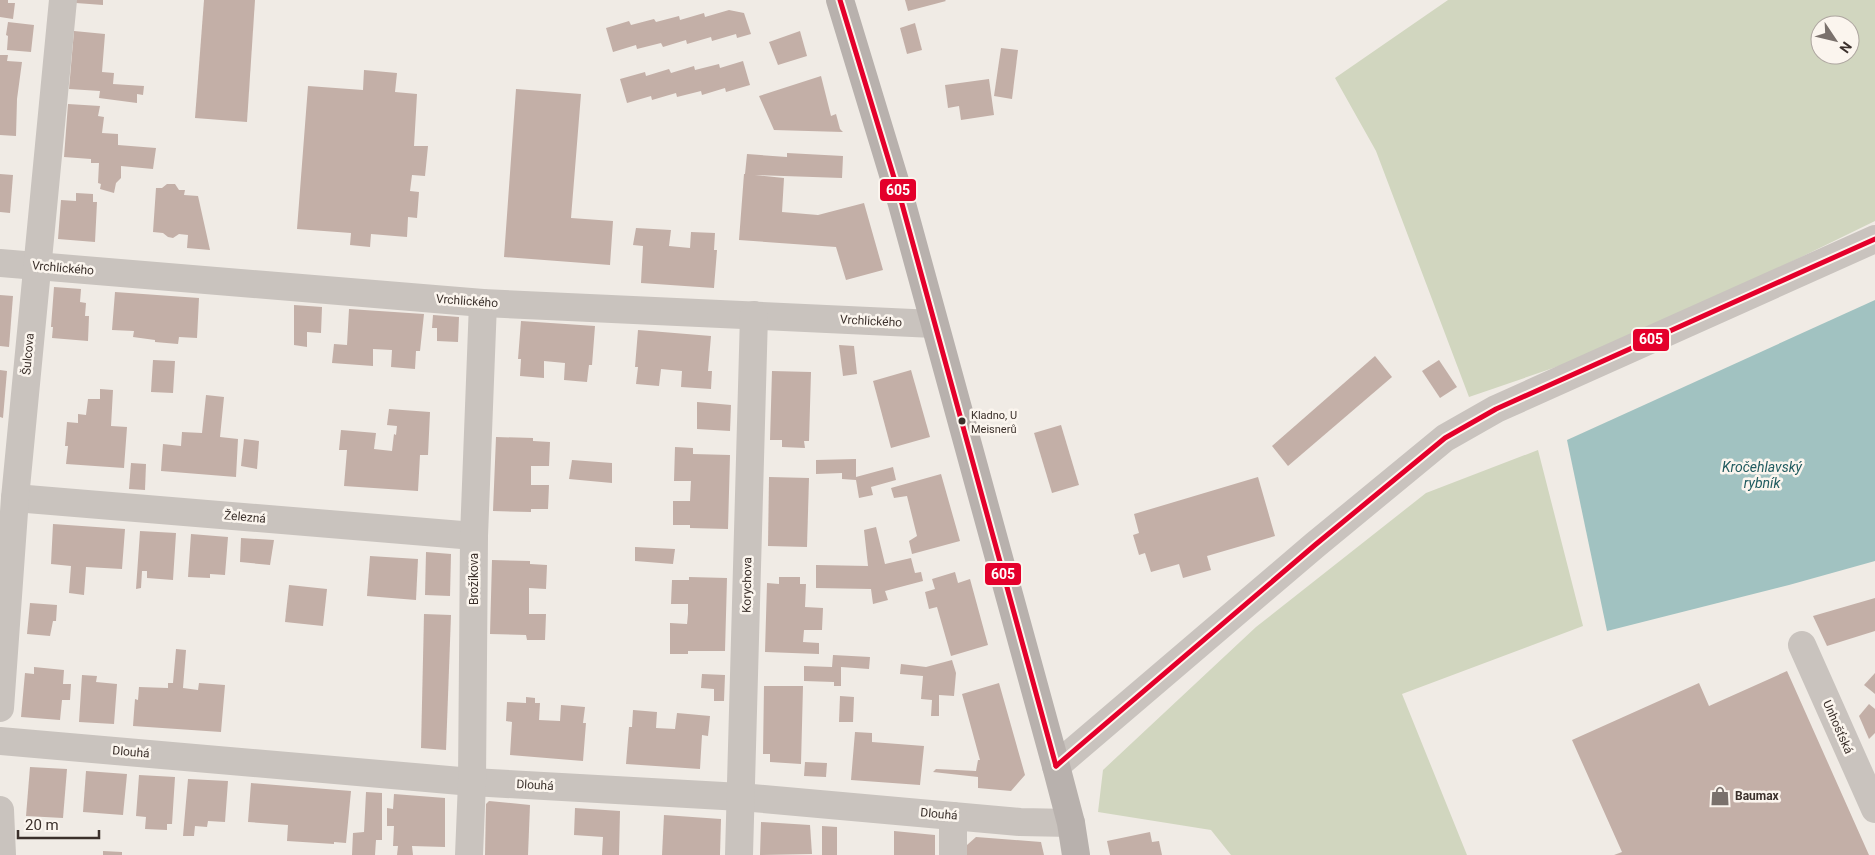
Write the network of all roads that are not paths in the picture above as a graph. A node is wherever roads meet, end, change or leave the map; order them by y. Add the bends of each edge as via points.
1 (63, 0) edge
2 (840, 0) edge
3 (1875, 239) edge
4 (0, 263) edge
5 (36, 266) junction
6 (484, 303) junction
7 (754, 315) junction
8 (934, 324) junction
9 (15, 498) junction
10 (474, 536) junction
11 (1802, 644) dead end
12 (0, 708) edge
13 (0, 741) edge
14 (1056, 766) junction
15 (472, 782) junction
16 (741, 797) junction
17 (1875, 809) edge
18 (0, 810) edge
19 (954, 816) junction
20 (1071, 822) junction
21 (2, 855) edge
22 (468, 855) edge
23 (739, 855) edge
24 (953, 855) edge
25 (1076, 855) edge

1 - 5 street, Šulcova
2 - 8 main road via 902,204
3 - 14 street via 1496,409 1445,438
4 - 5 street, Vrchlického
5 - 6 street, Vrchlického
5 - 9 street, Šulcova
6 - 7 street, Vrchlického
6 - 10 street, Brožíkova
7 - 8 street, Vrchlického
7 - 16 street, Korychova
8 - 14 main road
9 - 10 street, Železná
9 - 12 street, Šulcova
10 - 15 street, Brožíkova
11 - 17 street, Unhošťská
13 - 15 street, Dlouhá
14 - 20 main road
15 - 16 street, Dlouhá
15 - 22 street, Brožíkova
16 - 19 street, Dlouhá
16 - 23 street, Korychova
18 - 21 street
19 - 20 street, Dlouhá via 1020,822
19 - 24 street
20 - 25 main road

